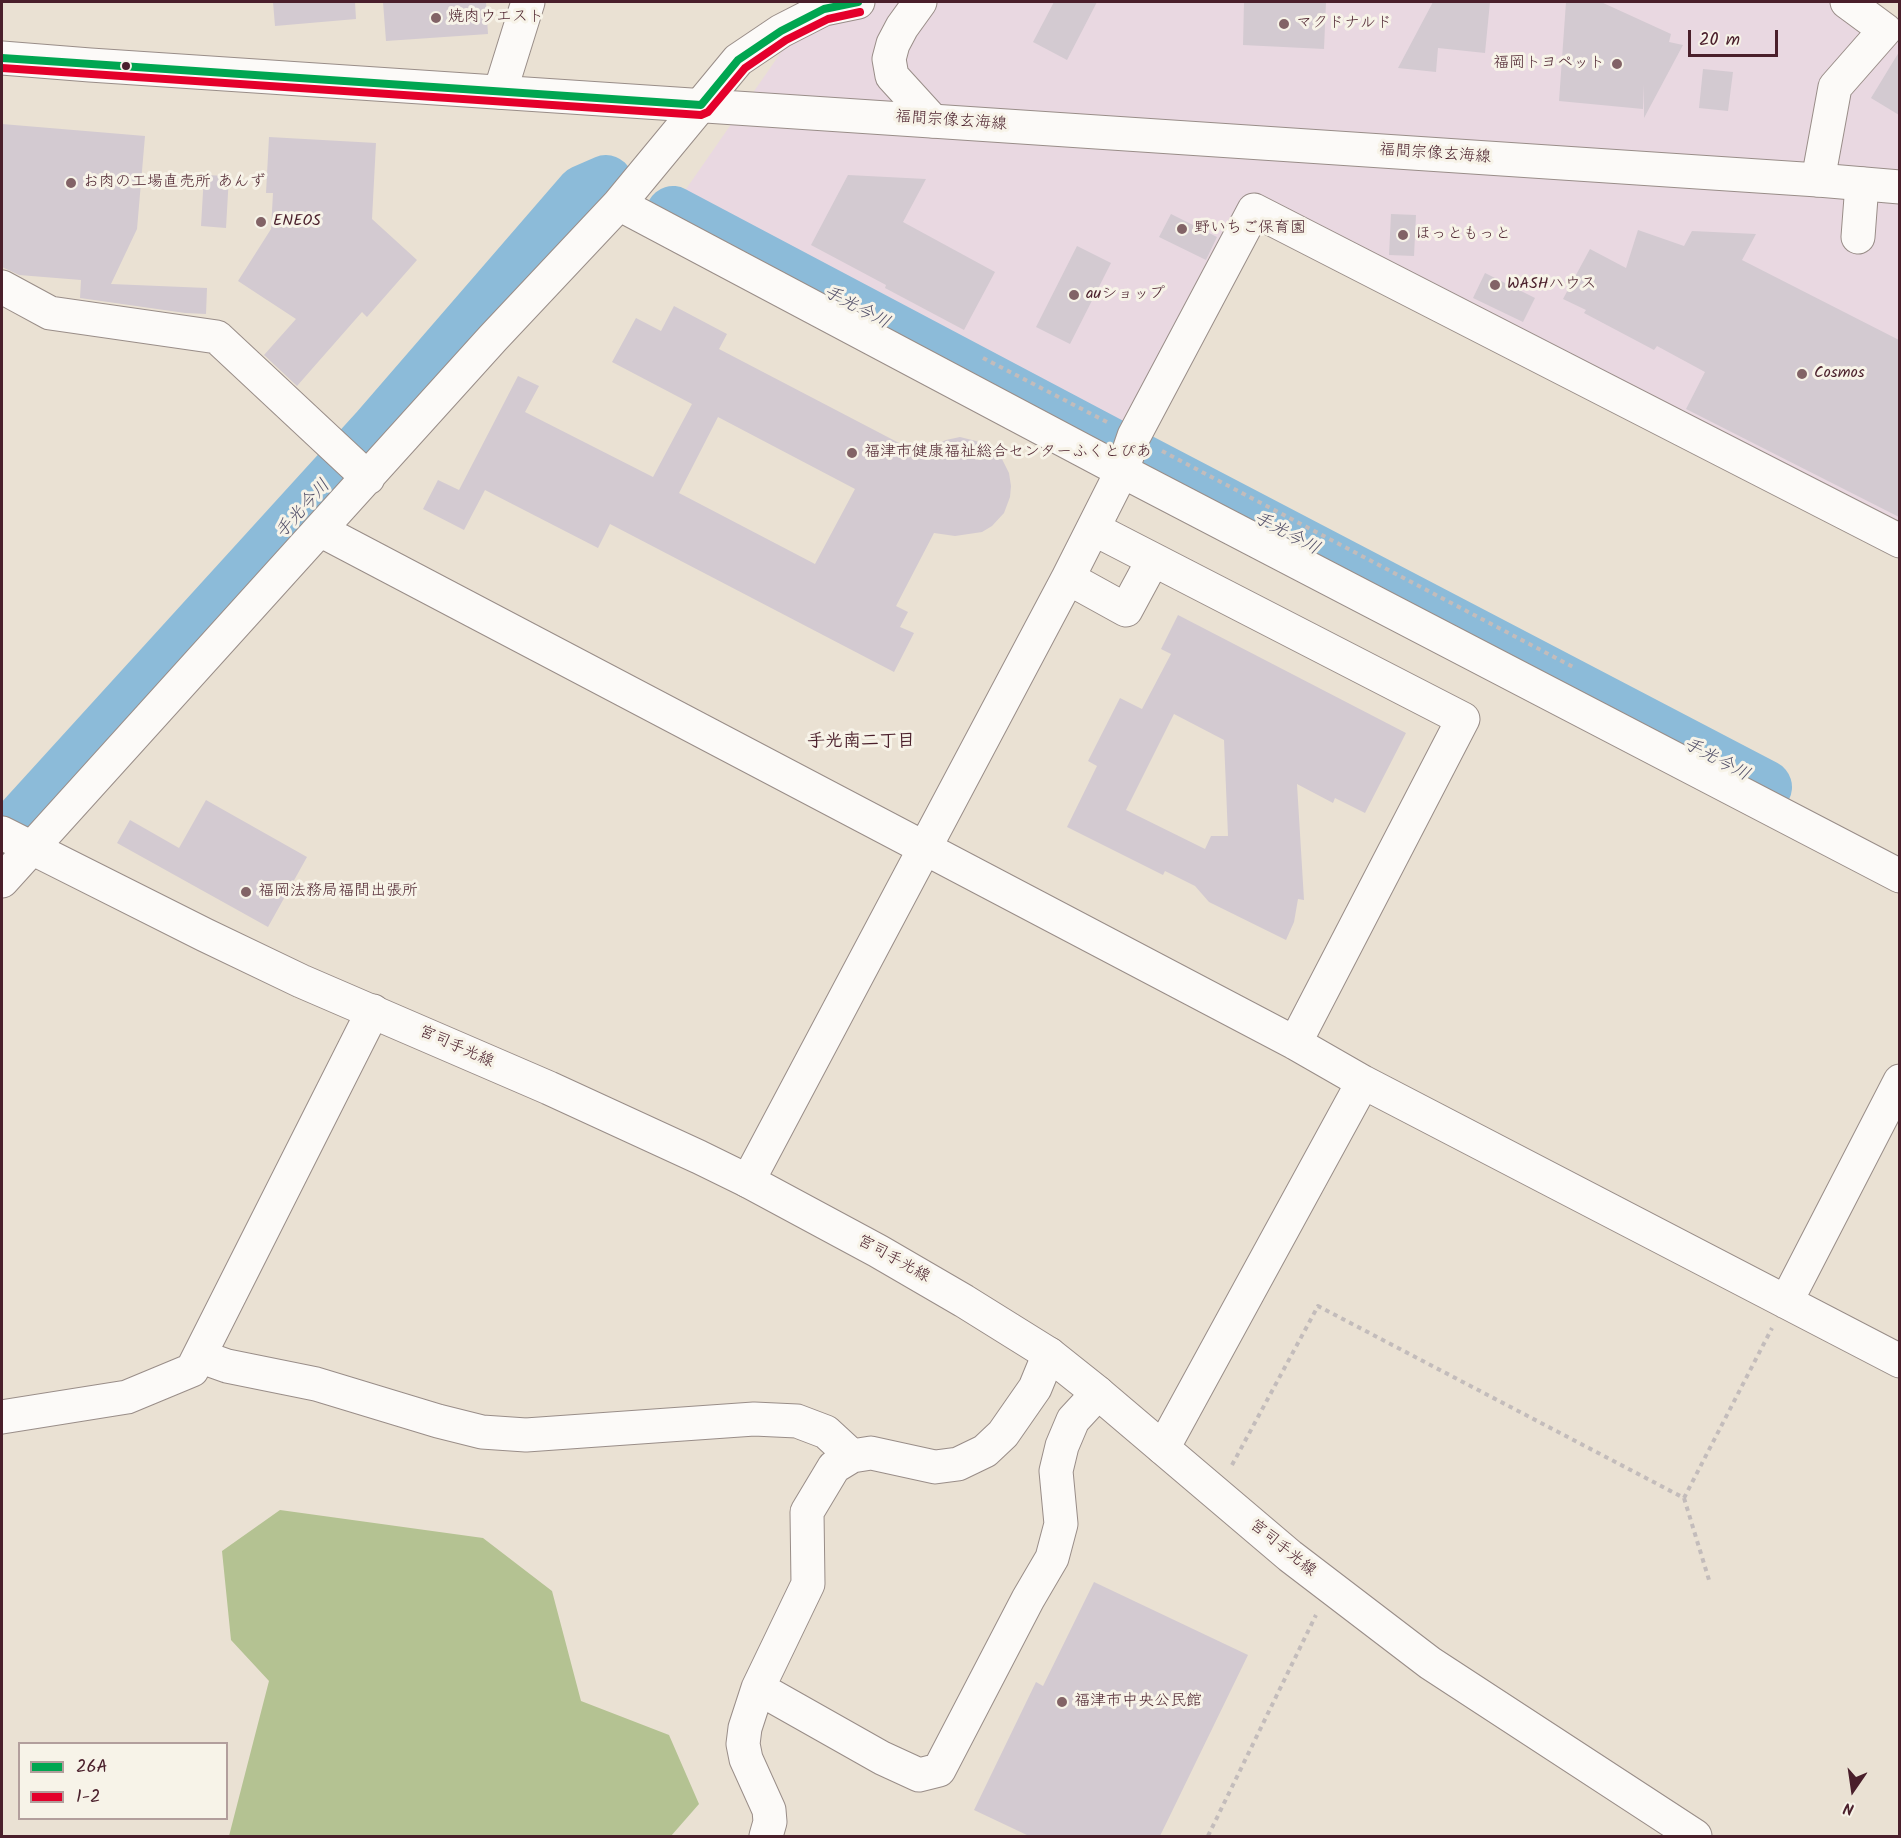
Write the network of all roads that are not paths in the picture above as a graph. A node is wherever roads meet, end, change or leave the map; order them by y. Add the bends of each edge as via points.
1 (528, 2) edge
2 (858, 2) edge
3 (921, 2) edge
4 (1847, 2) edge
5 (2, 58) edge
6 (500, 92) junction
7 (701, 105) junction
8 (933, 121) junction
9 (1818, 180) junction
10 (1862, 184) junction
11 (1899, 187) edge
12 (619, 204) junction
13 (1858, 237) dead end
14 (2, 287) edge
15 (1128, 452) junction
16 (368, 478) junction
17 (1094, 529) junction
18 (320, 530) junction
19 (1899, 541) edge
20 (1153, 560) junction
21 (1068, 578) junction
22 (19, 843) edge
23 (925, 848) junction
24 (1899, 876) edge
25 (2, 881) edge
26 (373, 1011) junction
27 (1295, 1043) junction
28 (1899, 1081) edge
29 (1363, 1082) junction
30 (748, 1181) junction
31 (1786, 1302) junction
32 (1049, 1354) junction
33 (199, 1356) junction
34 (1899, 1361) edge
35 (1098, 1392) junction
36 (2, 1418) edge
37 (1163, 1448) junction
38 (852, 1456) junction
39 (758, 1688) junction
40 (766, 1836) edge
41 (1695, 1836) edge

1 - 6 street
2 - 7 street via 824,9 781,31 738,60
3 - 8 street via 902,27 889,59 892,76
4 - 9 street via 1885,30 1835,87
5 - 6 street, 福間宗像玄海線
6 - 7 street, 福間宗像玄海線
7 - 8 street, 福間宗像玄海線
7 - 12 street
8 - 9 street, 福間宗像玄海線
9 - 10 street, 福間宗像玄海線
10 - 11 street, 福間宗像玄海線
10 - 13 street
12 - 15 street
12 - 16 street
14 - 16 street via 50,312 217,337
15 - 17 street
15 - 19 street via 1254,210
15 - 24 street
16 - 18 street
17 - 20 street
17 - 21 street
18 - 22 street
18 - 23 street
20 - 21 street via 1126,610
20 - 27 street via 1463,719
21 - 23 street
22 - 25 street
22 - 26 street, 宮司手光線 via 301,981
23 - 27 street
23 - 30 street
26 - 30 street, 宮司手光線
26 - 33 street
27 - 29 street
28 - 31 street
29 - 31 street
29 - 37 street
30 - 32 street, 宮司手光線 via 935,1284
31 - 34 street
32 - 35 street, 宮司手光線
32 - 38 street via 1035,1388 986,1451 958,1464 935,1467 871,1453
33 - 36 street via 192,1370 127,1397
33 - 38 street via 227,1366 316,1384 482,1432 526,1435 754,1419 797,1421 826,1432
35 - 37 street, 宮司手光線
35 - 39 street via 1072,1420 1062,1446 1056,1471 1061,1524 1052,1558 939,1770 919,1775 910,1771
37 - 41 street, 宮司手光線 via 1333,1590 1430,1663
38 - 39 street via 834,1467 807,1512 808,1584
39 - 40 street via 743,1744 769,1810

